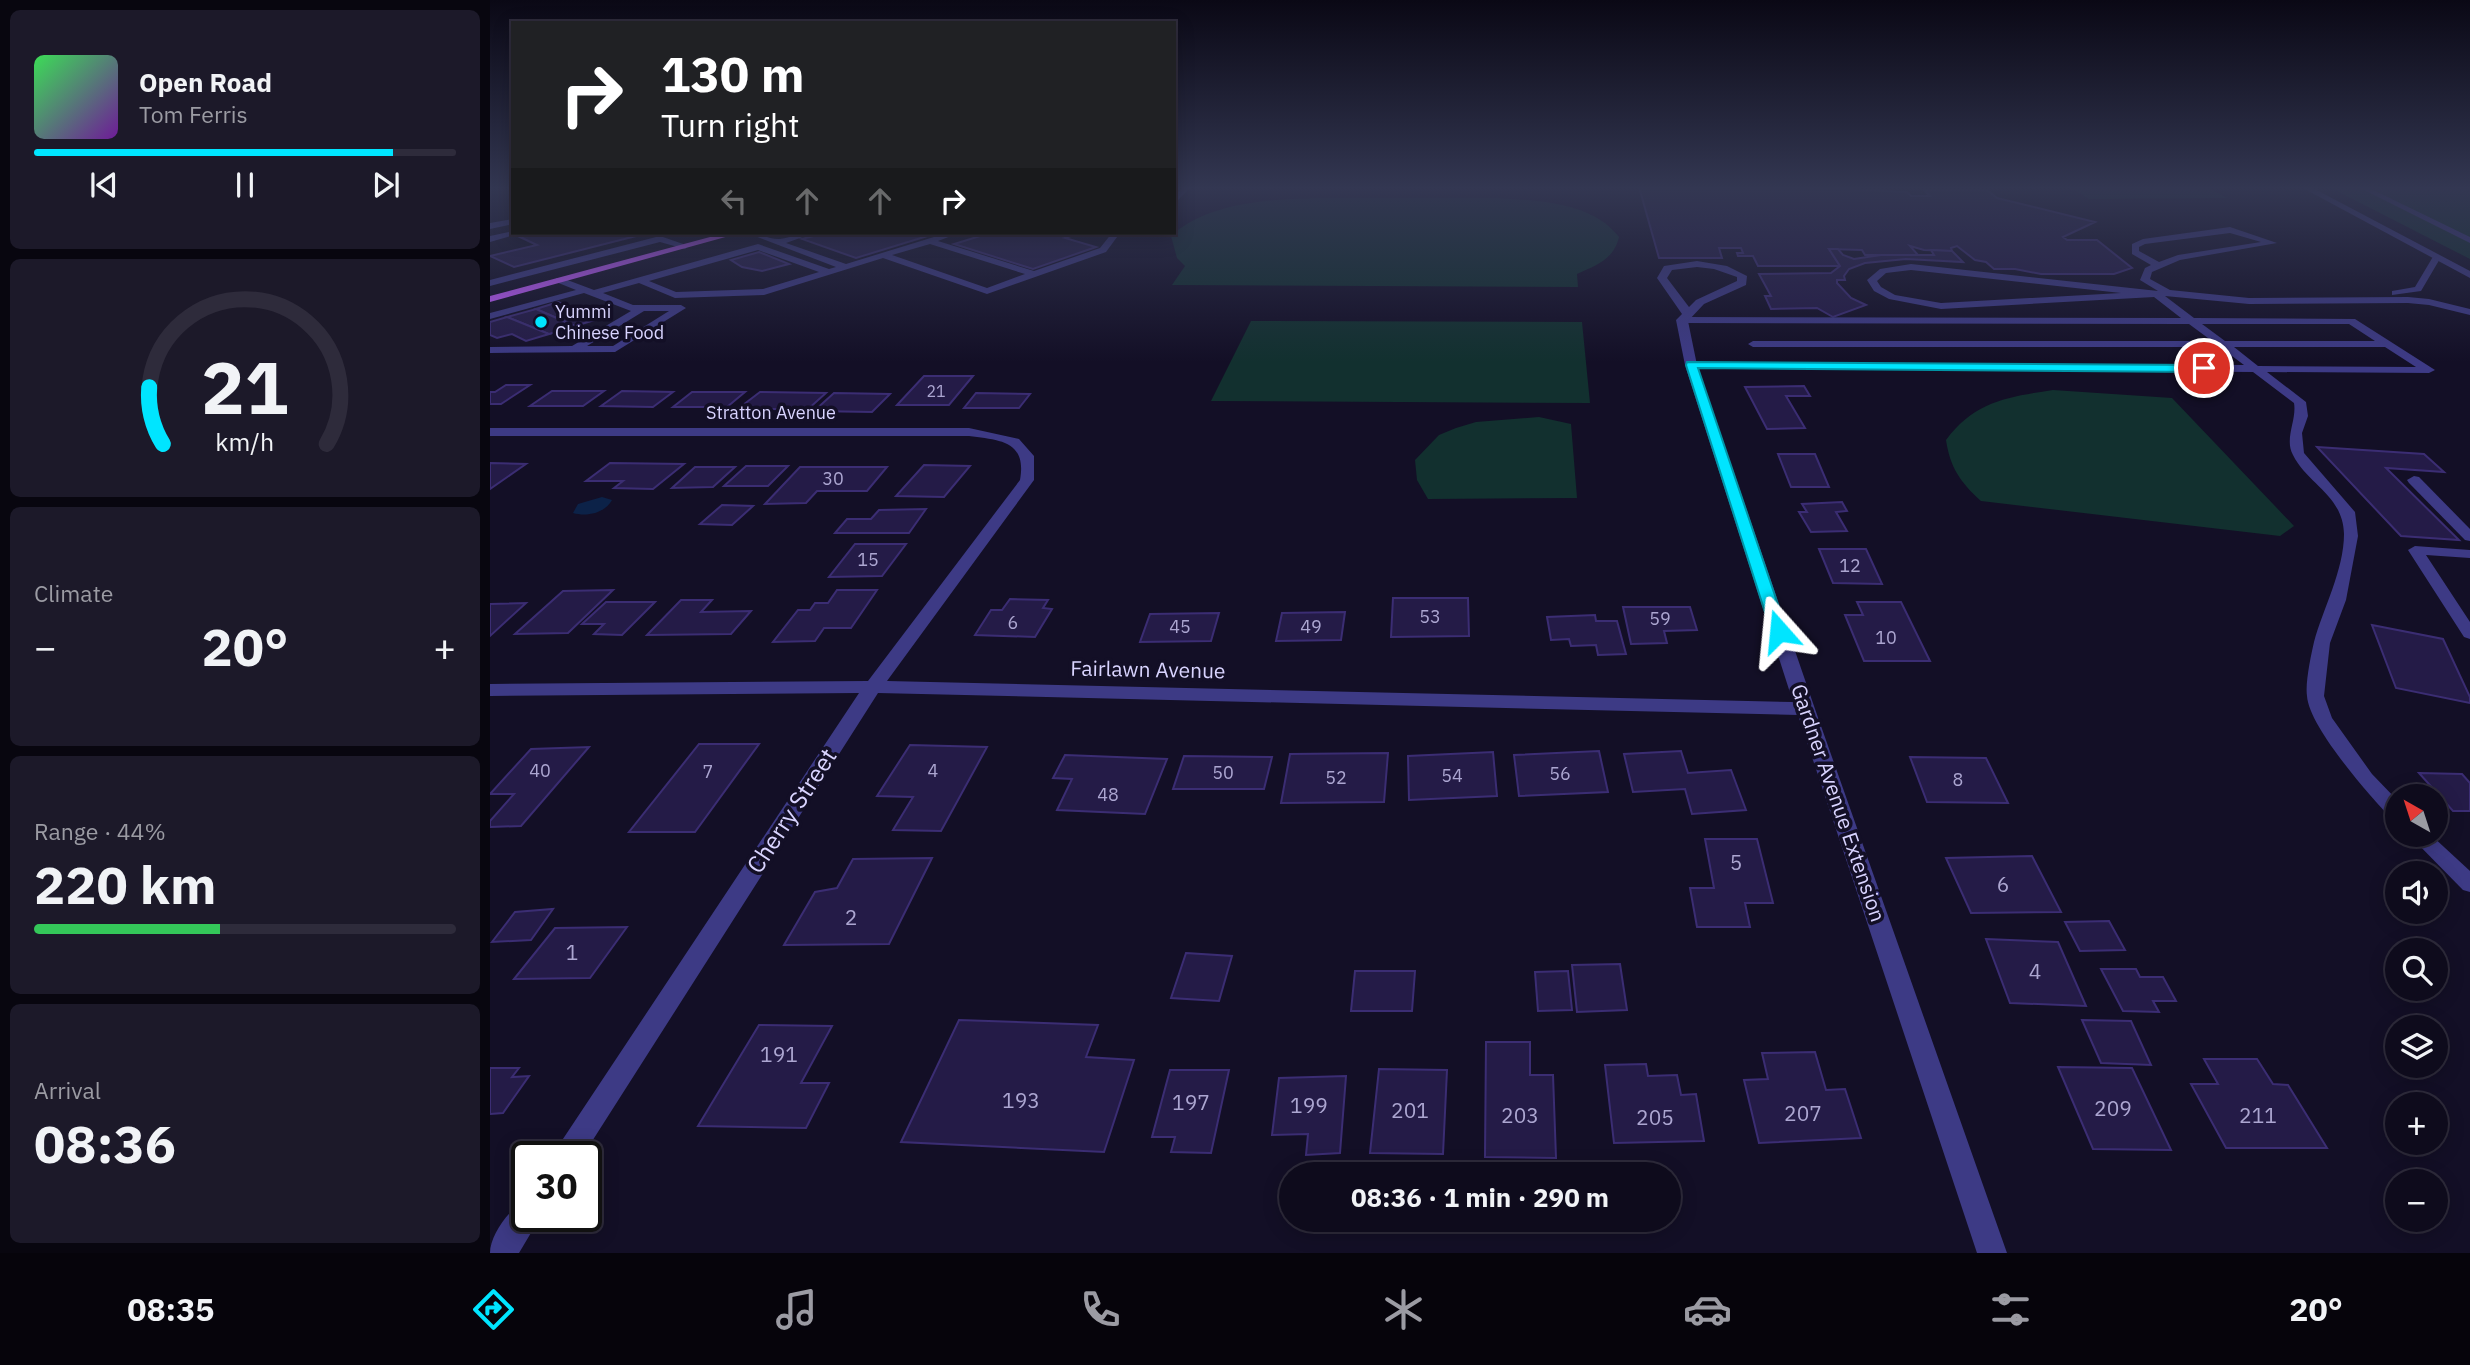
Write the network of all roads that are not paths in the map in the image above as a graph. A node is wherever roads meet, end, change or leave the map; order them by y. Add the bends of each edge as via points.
1 (635, 245) edge
2 (787, 245) edge
3 (916, 245) edge
4 (944, 245) edge
5 (1106, 245) edge
6 (2137, 245) edge
7 (2257, 245) edge
8 (2415, 245) edge
9 (685, 246) edge
10 (882, 256) junction
11 (2437, 257) junction
12 (2157, 265) junction
13 (846, 267) junction
14 (2457, 268) junction
15 (2470, 268) edge
16 (828, 272) junction
17 (1034, 274) junction
18 (2470, 275) edge
19 (559, 280) junction
20 (639, 281) junction
21 (490, 283) edge
22 (590, 291) junction
23 (2164, 293) junction
24 (2192, 295) junction
25 (2407, 296) junction
26 (490, 299) edge
27 (490, 307) edge
28 (642, 308) junction
29 (505, 312) junction
30 (2470, 312) edge
31 (490, 316) edge
32 (1685, 317) junction
33 (1742, 321) junction
34 (1964, 321) junction
35 (2192, 321) junction
36 (1753, 344) junction
37 (1984, 344) junction
38 (2224, 344) junction
39 (2388, 344) junction
40 (574, 349) junction
41 (490, 350) edge
42 (1691, 365) junction
43 (1763, 366) junction
44 (2002, 367) junction
45 (2255, 369) junction
46 (490, 432) edge
47 (1029, 472) joint
48 (2414, 480) dead end
49 (2470, 537) edge
50 (2470, 554) edge
51 (2470, 634) edge
52 (873, 687) junction
53 (490, 690) edge
54 (1805, 709) junction
55 (2385, 800) edge
56 (2431, 847) edge
57 (2470, 884) edge
58 (575, 1141) edge
59 (515, 1232) edge
60 (501, 1253) edge
61 (1992, 1253) edge

1 - 21 lane
2 - 13 lane
3 - 10 lane
4 - 17 lane
5 - 17 lane
6 - 12 lane via 2135,252
7 - 12 lane
8 - 11 street
9 - 19 main road
10 - 13 lane
10 - 17 lane via 988,291
11 - 14 street
11 - 25 lane via 2418,289
12 - 23 lane via 2145,274 2146,280
13 - 16 lane
14 - 15 street
14 - 18 street
16 - 20 lane via 764,292 675,295
16 - 20 lane via 758,247
19 - 22 lane
19 - 26 main road
20 - 22 lane
22 - 28 lane
22 - 29 lane
23 - 23 lane via 1911,267 1883,271 1872,280 1877,289 1892,297 1941,306
23 - 24 lane
23 - 35 lane
24 - 25 lane via 2249,301
24 - 25 lane
25 - 30 lane
27 - 29 lane
28 - 40 lane
28 - 40 lane via 681,308 615,349
29 - 31 lane
32 - 32 street, Gardner Avenue Extension via 1700,302 1742,283 1742,276 1710,263 1668,268 1662,278
32 - 33 lane
32 - 42 street, Gardner Avenue Extension
33 - 34 lane
33 - 36 lane
34 - 35 lane
34 - 37 lane
35 - 38 lane
35 - 39 lane via 2351,321
36 - 37 lane
36 - 43 lane
37 - 38 lane
37 - 44 lane
38 - 39 lane
38 - 45 lane
39 - 45 lane via 2429,370
40 - 41 lane
42 - 43 lane
42 - 54 street, Gardner Avenue Extension
43 - 44 lane
44 - 45 lane
45 - 55 lane via 2300,402 2298,454 2348,512 2351,536 2338,600 2322,643 2315,696 2324,719 2365,779
46 - 47 street, Stratton Avenue via 970,432 1005,437 1024,449 1030,459
47 - 52 street, Cherry Street
48 - 49 lane
50 - 51 lane via 2415,550
52 - 53 street, Fairlawn Avenue
52 - 54 street, Fairlawn Avenue
52 - 58 street, Cherry Street
54 - 61 street, Gardner Avenue Extension
56 - 57 lane
59 - 60 street

